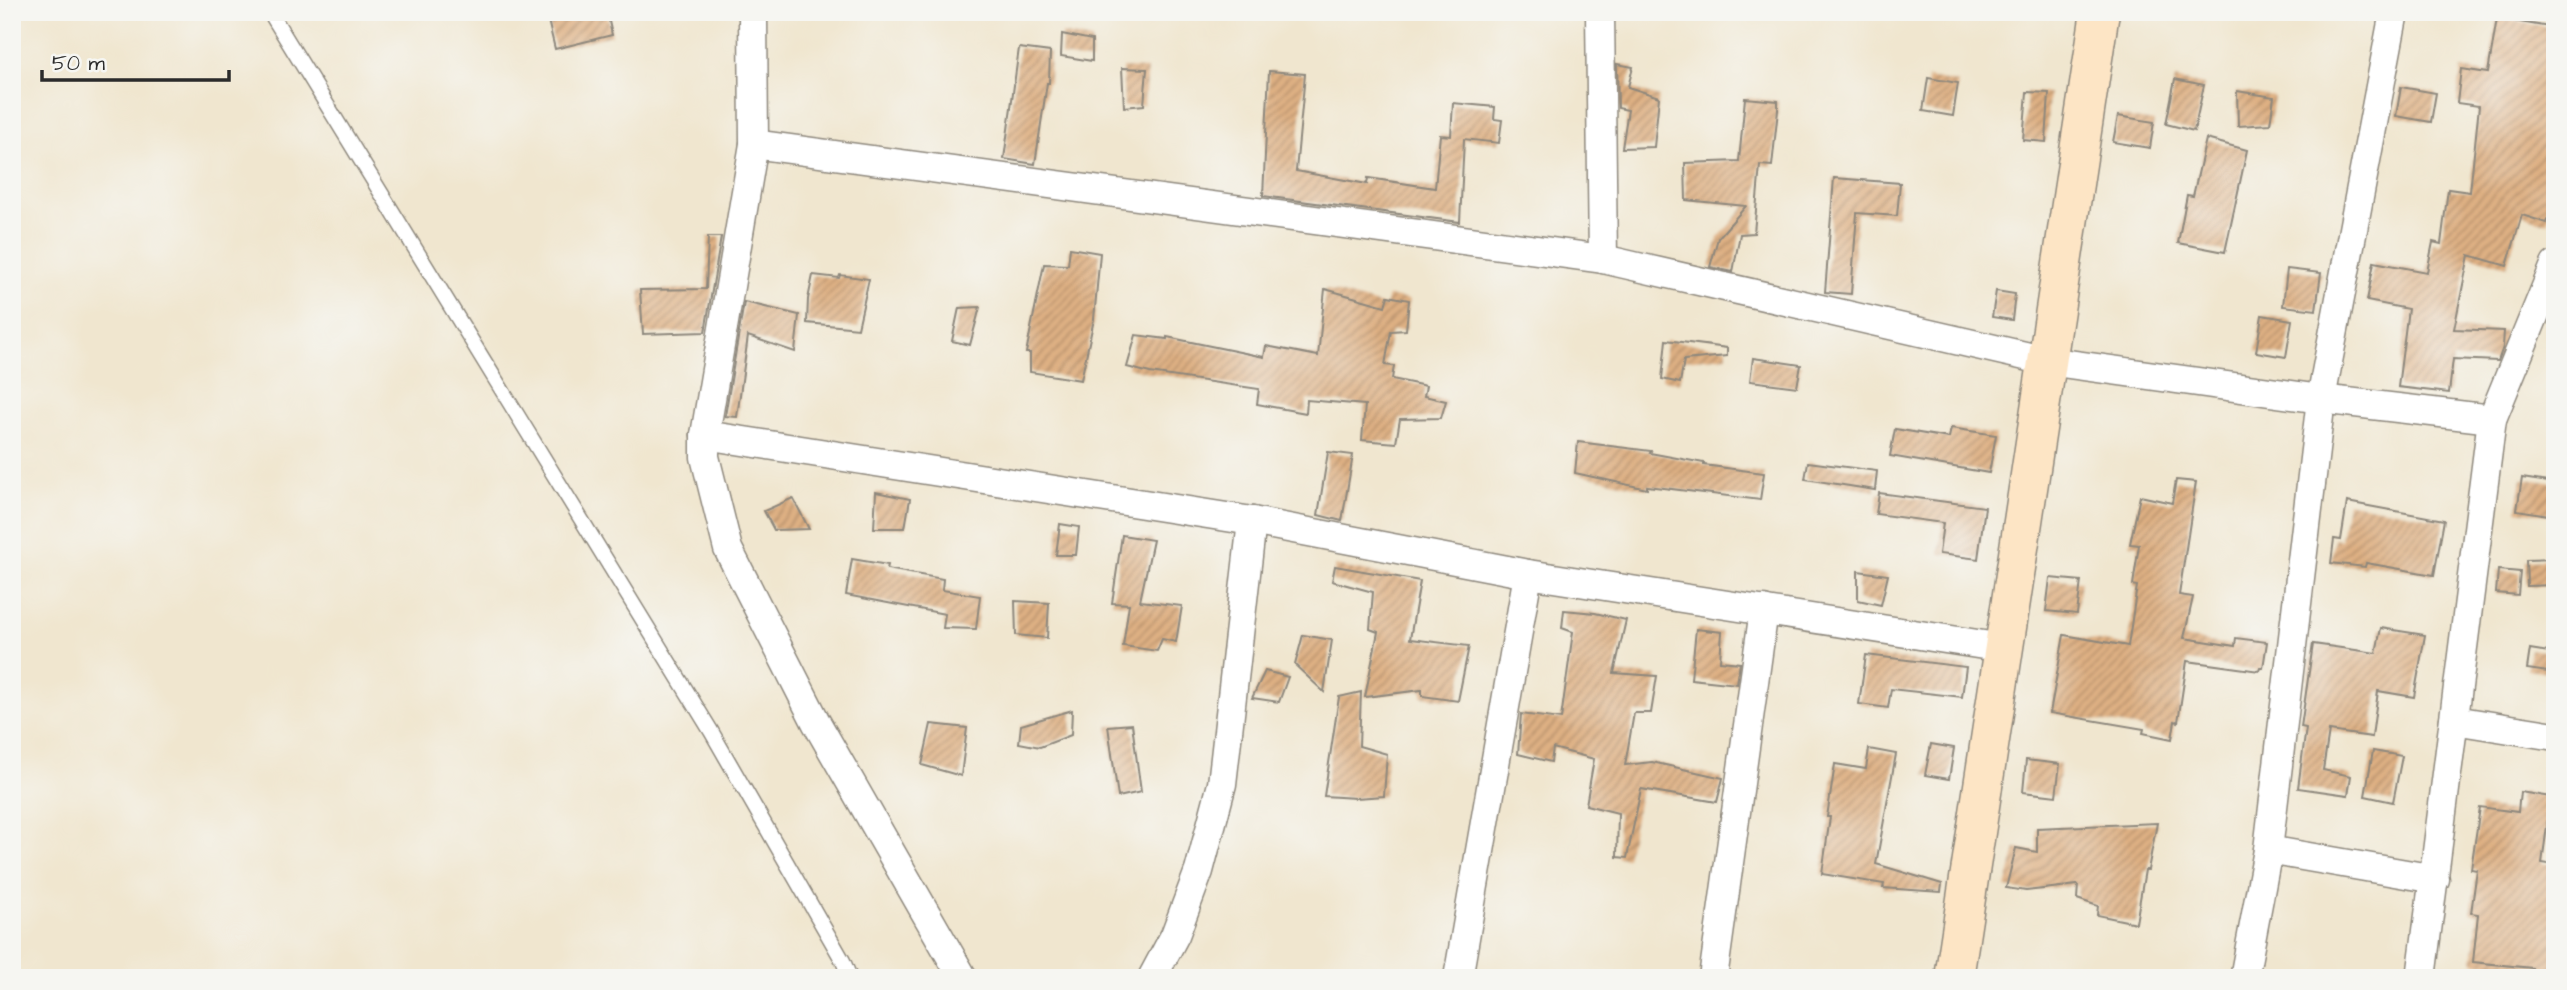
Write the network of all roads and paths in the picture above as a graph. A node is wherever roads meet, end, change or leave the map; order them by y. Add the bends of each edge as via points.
1 (270, 12) edge
2 (753, 12) edge
3 (1600, 12) edge
4 (2100, 12) edge
5 (2394, 12) edge
6 (754, 144) junction
7 (1604, 259) junction
8 (2555, 265) edge
9 (2047, 361) junction
10 (2321, 399) junction
11 (2492, 419) junction
12 (705, 435) junction
13 (1252, 521) junction
14 (1528, 574) junction
15 (1764, 610) junction
16 (2003, 648) junction
17 (2455, 720) junction
18 (2555, 736) edge
19 (2268, 850) junction
20 (2435, 879) junction
21 (850, 978) edge
22 (963, 978) edge
23 (1152, 978) edge
24 (1458, 978) edge
25 (1713, 978) edge
26 (1954, 978) edge
27 (2244, 978) edge
28 (2421, 978) edge

1 - 21 lane via 711,732
2 - 6 street
3 - 7 street
4 - 9 street
5 - 10 street
6 - 7 street
6 - 12 street
7 - 9 street
8 - 11 street
9 - 10 street
9 - 16 street
10 - 11 street
10 - 19 street
11 - 17 street
12 - 13 street
12 - 22 street via 705,457 728,549 816,722
13 - 14 street
13 - 23 street via 1222,784 1199,871 1175,935
14 - 15 street
14 - 24 street
15 - 16 street
15 - 25 street
16 - 26 street
17 - 18 street
17 - 20 street
19 - 20 street
19 - 27 street
20 - 28 street

